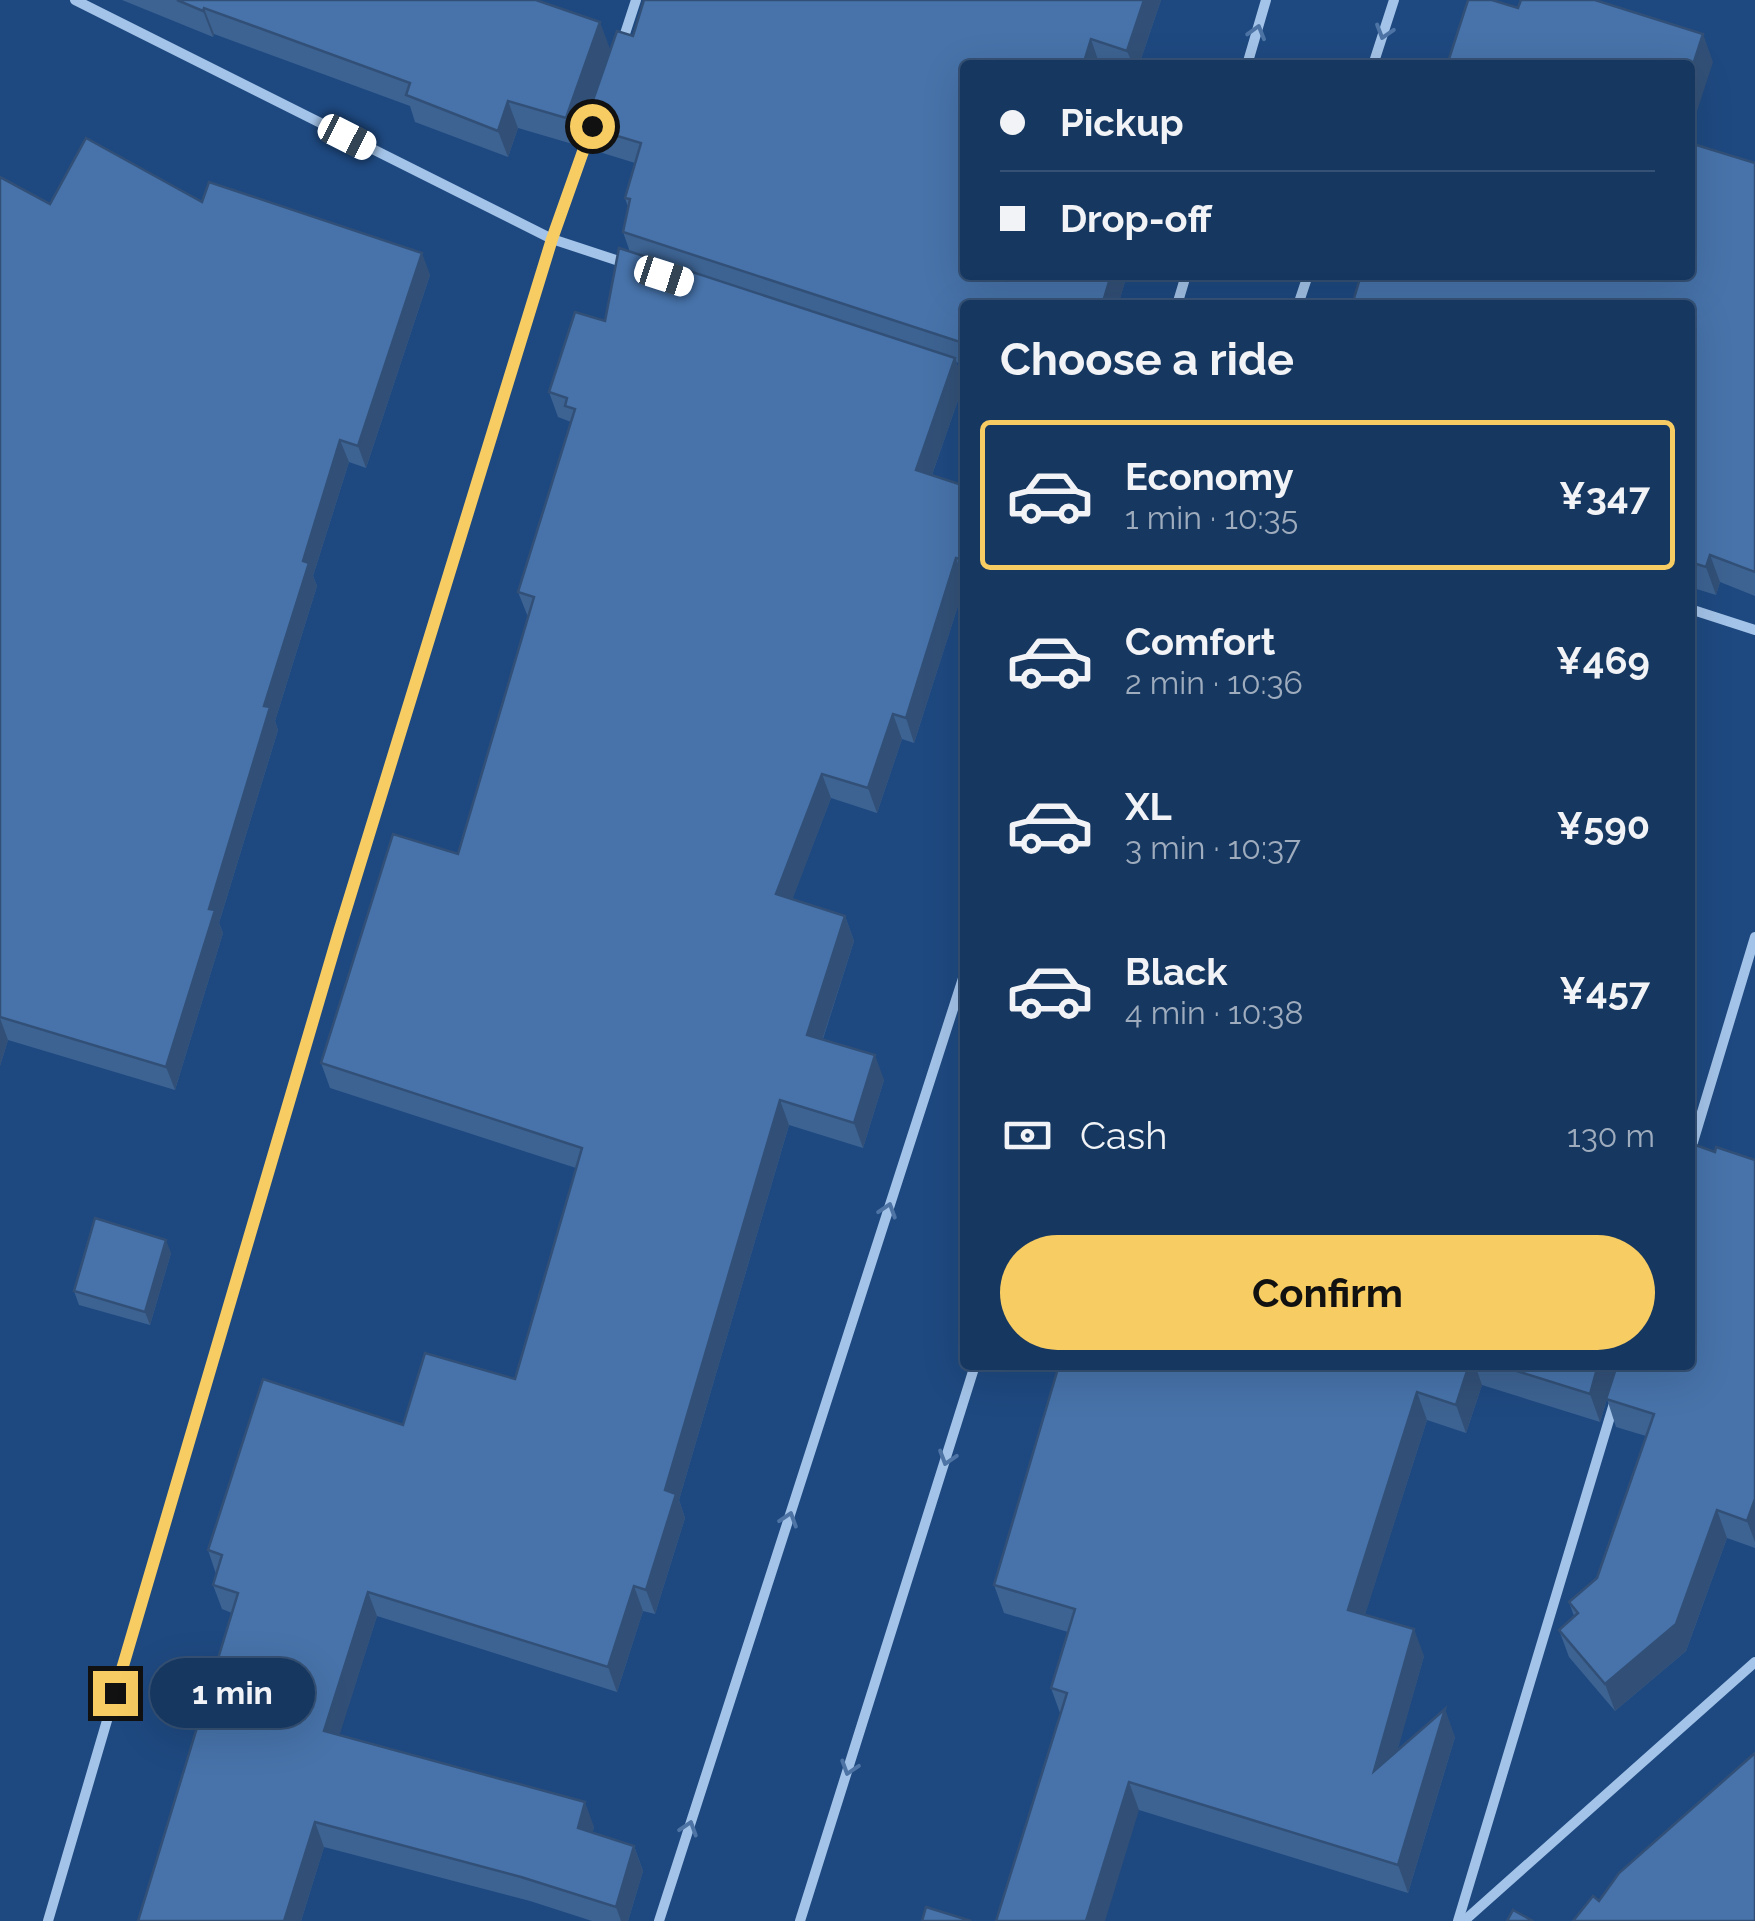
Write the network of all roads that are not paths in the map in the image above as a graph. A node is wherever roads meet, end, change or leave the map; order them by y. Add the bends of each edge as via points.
1 (75, 0) edge
2 (636, 0) edge
3 (1266, 0) edge
4 (1394, 0) edge
5 (619, 51) edge
6 (1248, 60) edge
7 (1376, 60) edge
8 (599, 108) edge
9 (552, 239) junction
10 (646, 270) edge
11 (1695, 611) edge
12 (1755, 630) edge
13 (1755, 937) edge
14 (960, 988) edge
15 (1695, 1135) edge
16 (974, 1370) edge
17 (1620, 1384) edge
18 (1755, 1662) edge
19 (48, 1921) edge
20 (659, 1921) edge
21 (800, 1921) edge
22 (1461, 1921) edge

1 - 9 street
2 - 5 street
6 -> 3 street
4 -> 7 street
8 - 9 street
9 - 10 street
9 - 19 street via 339,932
11 - 12 street
13 - 15 street
20 -> 14 street
16 -> 21 street
17 - 22 street
18 - 22 street

